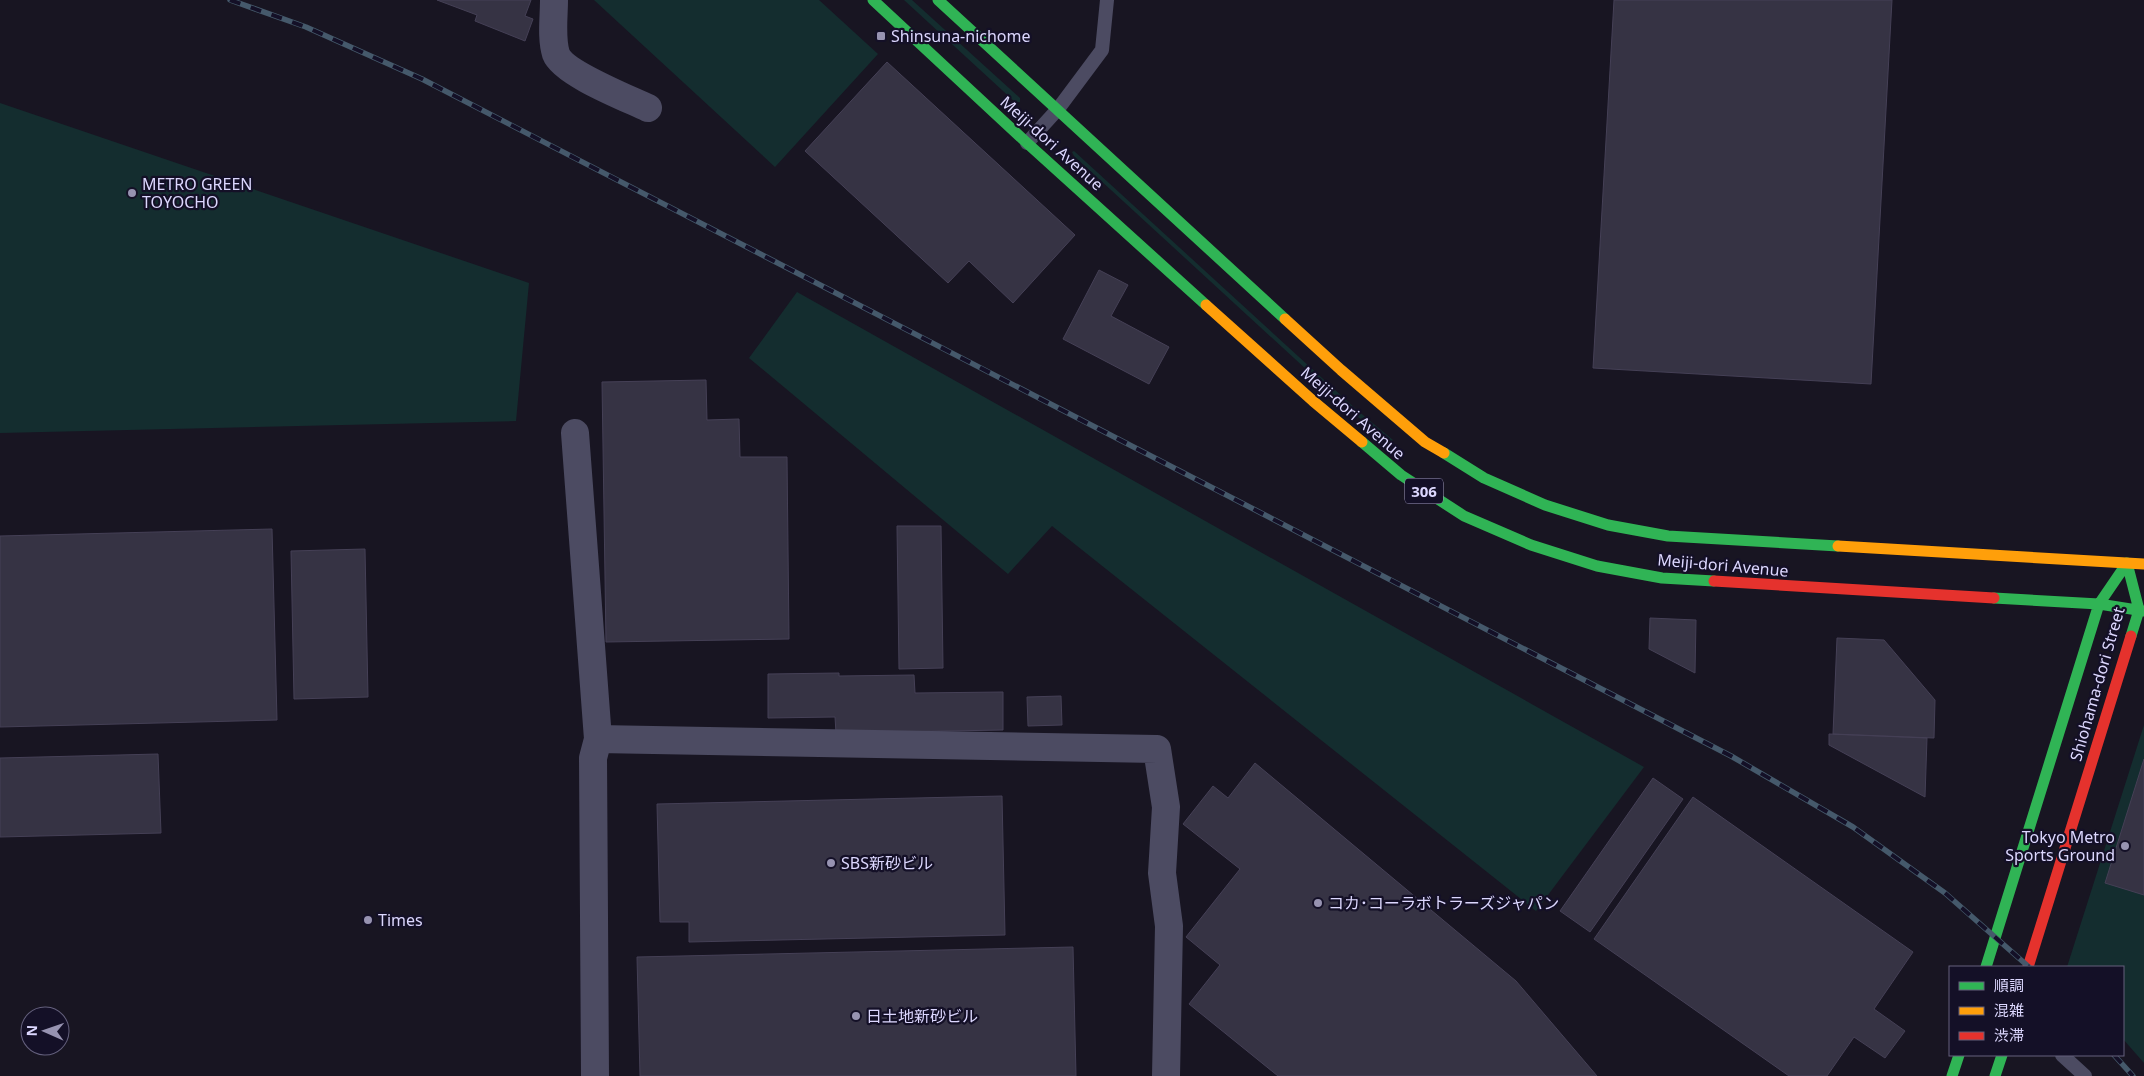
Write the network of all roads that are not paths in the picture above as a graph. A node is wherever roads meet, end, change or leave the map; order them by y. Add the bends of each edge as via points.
1 (554, 0) edge
2 (873, 0) edge
3 (938, 0) edge
4 (1107, 0) edge
5 (648, 108) dead end
6 (1058, 109) junction
7 (1027, 143) junction
8 (575, 433) dead end
9 (2127, 563) junction
10 (2144, 564) edge
11 (2099, 604) junction
12 (2141, 611) edge
13 (598, 739) junction
14 (1986, 966) edge
15 (2028, 966) edge
16 (1959, 1056) edge
17 (2002, 1056) edge
18 (2063, 1056) edge
19 (595, 1076) edge
20 (1166, 1076) edge
21 (1952, 1076) edge
22 (1995, 1076) edge
23 (2085, 1076) edge

1 - 5 street via 557,56 569,70
2 - 7 main road, Meiji-dori Avenue / 306
3 - 6 main road, Meiji-dori Avenue / 306
4 - 6 lane via 1102,50
6 - 7 lane
6 - 9 main road, Meiji-dori Avenue / 306 via 1341,370 1426,442 1484,478 1546,506 1608,524 1668,536
7 - 11 main road, Meiji-dori Avenue / 306 via 1313,401 1401,476 1464,516 1531,545 1597,566 1662,578
8 - 13 street
9 - 10 main road, Meiji-dori Avenue / 306
9 - 11 main road, Shiohama-dori Street
9 - 12 main road, Shiohama-dori Street
11 - 12 main road, Meiji-dori Avenue / 306
11 - 14 main road, Shiohama-dori Street
12 - 15 main road, Shiohama-dori Street
13 - 19 street via 593,758
13 - 20 street via 1157,749 1166,807 1162,873 1169,926
16 - 21 main road
17 - 22 main road
18 - 23 lane

